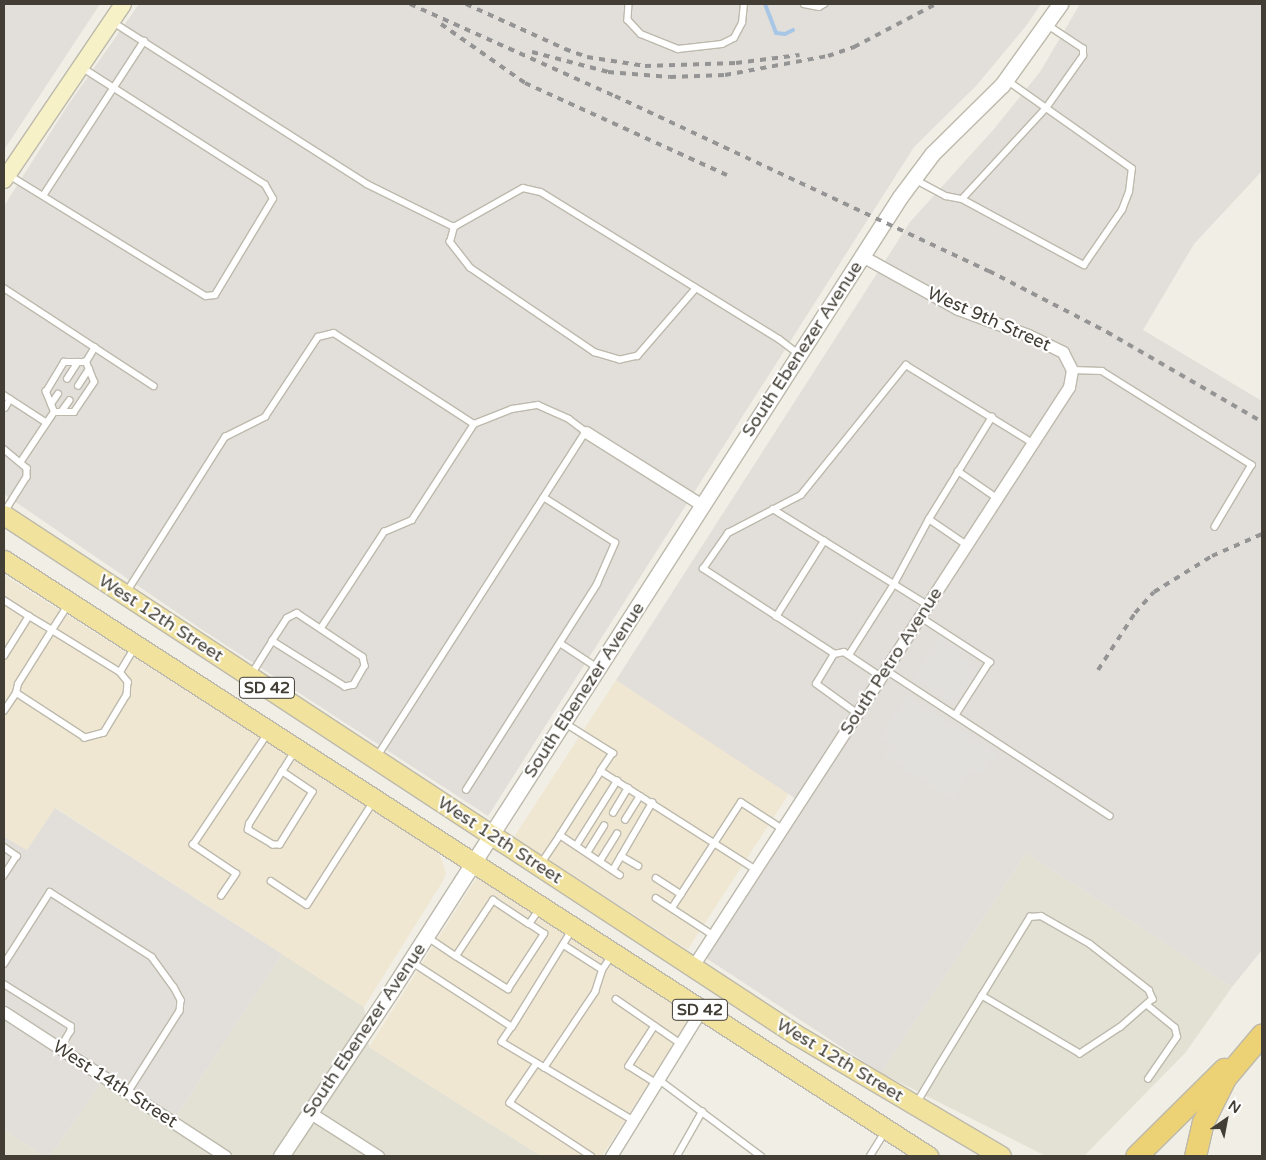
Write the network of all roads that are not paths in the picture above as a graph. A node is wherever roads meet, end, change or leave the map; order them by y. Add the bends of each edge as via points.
1 (123, 4) edge
2 (629, 4) edge
3 (744, 4) edge
4 (804, 4) edge
5 (824, 4) edge
6 (1060, 4) edge
7 (111, 21) junction
8 (1047, 25) junction
9 (144, 42) junction
10 (80, 67) junction
11 (1006, 80) junction
12 (114, 88) junction
13 (1046, 108) junction
14 (6, 177) edge
15 (914, 179) junction
16 (43, 196) junction
17 (962, 199) junction
18 (454, 227) junction
19 (862, 256) junction
20 (4, 288) edge
21 (696, 290) junction
22 (95, 347) junction
23 (799, 354) junction
24 (78, 362) junction
25 (86, 362) junction
26 (89, 369) junction
27 (1072, 370) junction
28 (67, 379) dead end
29 (78, 386) dead end
30 (154, 386) dead end
31 (58, 394) dead end
32 (4, 395) edge
33 (10, 399) junction
34 (69, 401) dead end
35 (51, 404) junction
36 (5, 408) edge
37 (54, 412) junction
38 (61, 412) junction
39 (992, 417) junction
40 (47, 423) junction
41 (474, 424) junction
42 (586, 432) junction
43 (1032, 443) junction
44 (4, 448) edge
45 (22, 460) junction
46 (958, 471) junction
47 (544, 498) junction
48 (997, 498) junction
49 (702, 505) junction
50 (773, 509) junction
51 (4, 515) edge
52 (929, 519) junction
53 (1215, 527) dead end
54 (824, 541) junction
55 (967, 545) junction
56 (4, 560) edge
57 (894, 584) junction
58 (125, 594) junction
59 (4, 600) edge
60 (70, 602) junction
61 (927, 605) junction
62 (29, 616) junction
63 (919, 616) junction
64 (776, 617) junction
65 (320, 628) junction
66 (52, 630) junction
67 (272, 641) junction
68 (560, 643) junction
69 (137, 644) junction
70 (834, 654) junction
71 (4, 656) edge
72 (849, 656) junction
73 (598, 668) junction
74 (120, 672) junction
75 (883, 673) junction
76 (250, 677) junction
77 (16, 693) junction
78 (4, 712) edge
79 (856, 713) junction
80 (956, 715) junction
81 (563, 721) junction
82 (270, 729) junction
83 (298, 747) junction
84 (376, 759) junction
85 (601, 770) junction
86 (282, 771) junction
87 (617, 780) junction
88 (628, 788) junction
89 (466, 790) dead end
90 (640, 796) junction
91 (376, 798) junction
92 (652, 803) junction
93 (613, 812) dead end
94 (1110, 816) dead end
95 (625, 820) dead end
96 (604, 826) dead end
97 (781, 828) junction
98 (491, 834) junction
99 (617, 834) dead end
100 (560, 835) junction
101 (714, 843) junction
102 (576, 846) junction
103 (4, 847) edge
104 (587, 853) junction
105 (621, 856) junction
106 (600, 861) junction
107 (473, 862) junction
108 (539, 866) junction
109 (638, 866) dead end
110 (755, 869) junction
111 (613, 870) junction
112 (620, 874) dead end
113 (4, 876) edge
114 (656, 878) dead end
115 (271, 881) dead end
116 (681, 894) junction
117 (222, 896) dead end
118 (656, 898) dead end
119 (541, 906) junction
120 (672, 908) junction
121 (529, 924) junction
122 (574, 928) junction
123 (713, 935) junction
124 (426, 936) junction
125 (563, 945) junction
126 (613, 953) junction
127 (456, 956) junction
128 (410, 961) junction
129 (4, 964) edge
130 (693, 966) junction
131 (602, 970) junction
132 (4, 984) edge
133 (982, 996) junction
134 (616, 999) dead end
135 (1148, 1006) junction
136 (700, 1010) junction
137 (4, 1012) edge
138 (655, 1026) junction
139 (512, 1027) junction
140 (1262, 1034) edge
141 (680, 1043) junction
142 (60, 1049) junction
143 (1239, 1058) junction
144 (536, 1065) junction
145 (544, 1068) junction
146 (1148, 1079) dead end
147 (657, 1081) junction
148 (128, 1093) junction
149 (915, 1106) junction
150 (309, 1112) junction
151 (702, 1112) junction
152 (633, 1120) junction
153 (886, 1130) junction
154 (920, 1154) edge
155 (225, 1156) edge
156 (281, 1156) edge
157 (378, 1156) edge
158 (591, 1156) edge
159 (611, 1156) edge
160 (676, 1156) edge
161 (762, 1156) edge
162 (870, 1156) edge
163 (1001, 1156) edge
164 (1136, 1156) edge
165 (1195, 1156) edge

1 - 7 main road
2 - 3 lane via 628,20 641,34 678,49 722,44 734,38 742,23
4 - 5 lane via 819,8
6 - 8 street, South Ebenezer Avenue
7 - 9 lane
7 - 10 main road
8 - 11 street, South Ebenezer Avenue
8 - 13 lane via 1084,49 1083,56
9 - 12 lane
9 - 18 lane via 366,184
10 - 12 lane
10 - 14 main road
11 - 13 lane
11 - 15 street, South Ebenezer Avenue via 932,154
12 - 16 lane
12 - 16 lane via 265,185 273,199 215,295 206,296
13 - 17 lane
13 - 17 lane via 1132,169 1129,192 1122,210 1084,265
14 - 16 lane
15 - 17 lane via 946,196
15 - 19 street, South Ebenezer Avenue
18 - 21 lane via 523,188 541,192
18 - 21 lane via 450,242 470,268 595,352 620,360 638,356
19 - 23 street, South Ebenezer Avenue
19 - 27 street, West 9th Street via 958,309 1063,352
20 - 22 lane
21 - 23 lane
22 - 25 lane
22 - 30 lane
23 - 49 street, South Ebenezer Avenue
24 - 25 lane
24 - 28 lane
24 - 35 lane via 64,362 46,392
25 - 26 lane
26 - 29 lane
26 - 38 lane via 94,382 74,412
27 - 43 street, South Petro Avenue via 1069,387
27 - 53 lane via 1102,371 1252,465
31 - 35 lane
32 - 33 lane
33 - 36 lane
33 - 40 lane
34 - 38 lane
35 - 37 lane
37 - 38 lane
37 - 40 lane
39 - 43 lane
39 - 46 lane
39 - 50 lane via 906,365 801,495
40 - 45 lane
41 - 42 lane via 512,409 538,405 569,419
41 - 58 lane via 334,333 318,337 265,417 225,437
41 - 65 lane via 412,520 384,532
42 - 47 lane
42 - 49 street
43 - 48 street, South Petro Avenue
44 - 45 lane
45 - 51 lane via 28,468 27,477
46 - 48 lane
46 - 52 lane
47 - 68 lane via 615,542 597,584
47 - 84 lane
48 - 55 street, South Petro Avenue
49 - 73 street, South Ebenezer Avenue
50 - 54 lane
50 - 64 lane via 728,533 703,569
51 - 58 main road, West 12th Street / SD 42
52 - 55 lane
52 - 57 lane
54 - 57 lane
54 - 64 lane
55 - 61 street, South Petro Avenue
56 - 60 main road, West 12th Street / SD 42
57 - 61 lane
57 - 72 lane
58 - 76 main road, West 12th Street / SD 42
59 - 62 lane
60 - 66 lane
60 - 69 main road, West 12th Street / SD 42
61 - 63 street, South Petro Avenue
62 - 66 lane
62 - 71 lane
63 - 75 street, South Petro Avenue
63 - 80 lane via 990,662
64 - 70 lane
65 - 67 lane via 296,613 287,618
65 - 67 lane via 363,657 365,666 354,685 345,687
66 - 74 lane
66 - 77 lane via 18,684
67 - 76 lane
68 - 73 lane
68 - 89 lane
69 - 74 lane
69 - 82 main road, West 12th Street / SD 42
70 - 72 lane via 844,652
70 - 79 lane via 816,684
72 - 75 lane
73 - 81 street, South Ebenezer Avenue
74 - 77 lane via 128,682 127,696 104,734 93,738 85,738
75 - 79 street, South Petro Avenue
75 - 80 lane
76 - 84 main road, West 12th Street / SD 42
77 - 78 lane
79 - 97 street, South Petro Avenue
80 - 94 lane
81 - 85 lane via 613,753
81 - 98 street, South Ebenezer Avenue
82 - 83 main road, West 12th Street / SD 42
82 - 117 lane via 193,845 236,874
83 - 86 lane
83 - 91 main road, West 12th Street / SD 42
84 - 98 main road, West 12th Street / SD 42
85 - 87 lane
85 - 100 lane
86 - 86 lane via 248,824 248,830 273,845 280,845 313,792
87 - 88 lane
87 - 102 lane
88 - 90 lane
88 - 93 lane
90 - 92 lane
90 - 95 lane
91 - 107 main road, West 12th Street / SD 42
91 - 115 lane via 307,905
92 - 101 lane
92 - 105 lane
96 - 104 lane
97 - 101 lane via 740,802
97 - 110 street, South Petro Avenue
98 - 107 street, South Ebenezer Avenue
98 - 108 main road, West 12th Street / SD 42
99 - 106 lane
100 - 102 lane
100 - 108 lane
101 - 110 lane
101 - 116 lane
102 - 104 lane
103 - 113 lane via 16,856
104 - 106 lane
105 - 109 lane
105 - 111 lane
106 - 111 lane
107 - 119 main road, West 12th Street / SD 42
107 - 124 street, South Ebenezer Avenue
108 - 130 main road, West 12th Street / SD 42
110 - 123 street, South Petro Avenue
111 - 112 lane
114 - 116 lane
116 - 120 lane
118 - 120 lane
119 - 121 lane
119 - 122 main road, West 12th Street / SD 42
120 - 123 lane
121 - 127 lane via 493,900
121 - 127 lane via 544,934 508,990
122 - 125 lane
122 - 126 main road, West 12th Street / SD 42
123 - 130 street, South Petro Avenue
124 - 127 lane
124 - 128 street, South Ebenezer Avenue
125 - 131 lane
125 - 139 lane
126 - 131 lane
126 - 136 main road, West 12th Street / SD 42
128 - 139 lane
128 - 150 street, South Ebenezer Avenue
129 - 148 lane via 50,892 152,957 181,1000 180,1011
130 - 149 main road, West 12th Street / SD 42 via 795,1034
131 - 145 lane via 595,992
132 - 142 lane via 71,1026
133 - 135 lane via 1080,1054
133 - 135 lane via 1030,918 1041,916 1090,944 1149,990 1152,999
133 - 149 lane
134 - 138 lane
135 - 146 lane via 1175,1028 1177,1037
136 - 141 street
136 - 153 main road, West 12th Street / SD 42
137 - 142 street, West 14th Street
138 - 141 lane
138 - 147 lane via 629,1066
139 - 144 lane via 502,1042
140 - 143 highway
141 - 147 street
142 - 148 street, West 14th Street
143 - 164 highway via 1214,1076
143 - 165 highway via 1213,1100
144 - 145 lane
144 - 158 lane via 510,1103
145 - 152 lane via 562,1075
147 - 151 lane
147 - 152 street
148 - 155 street, West 14th Street
149 - 163 main road, West 12th Street / SD 42
150 - 156 street, South Ebenezer Avenue
150 - 157 street
151 - 160 lane
151 - 161 lane
152 - 159 street
153 - 154 main road, West 12th Street / SD 42
153 - 162 lane

